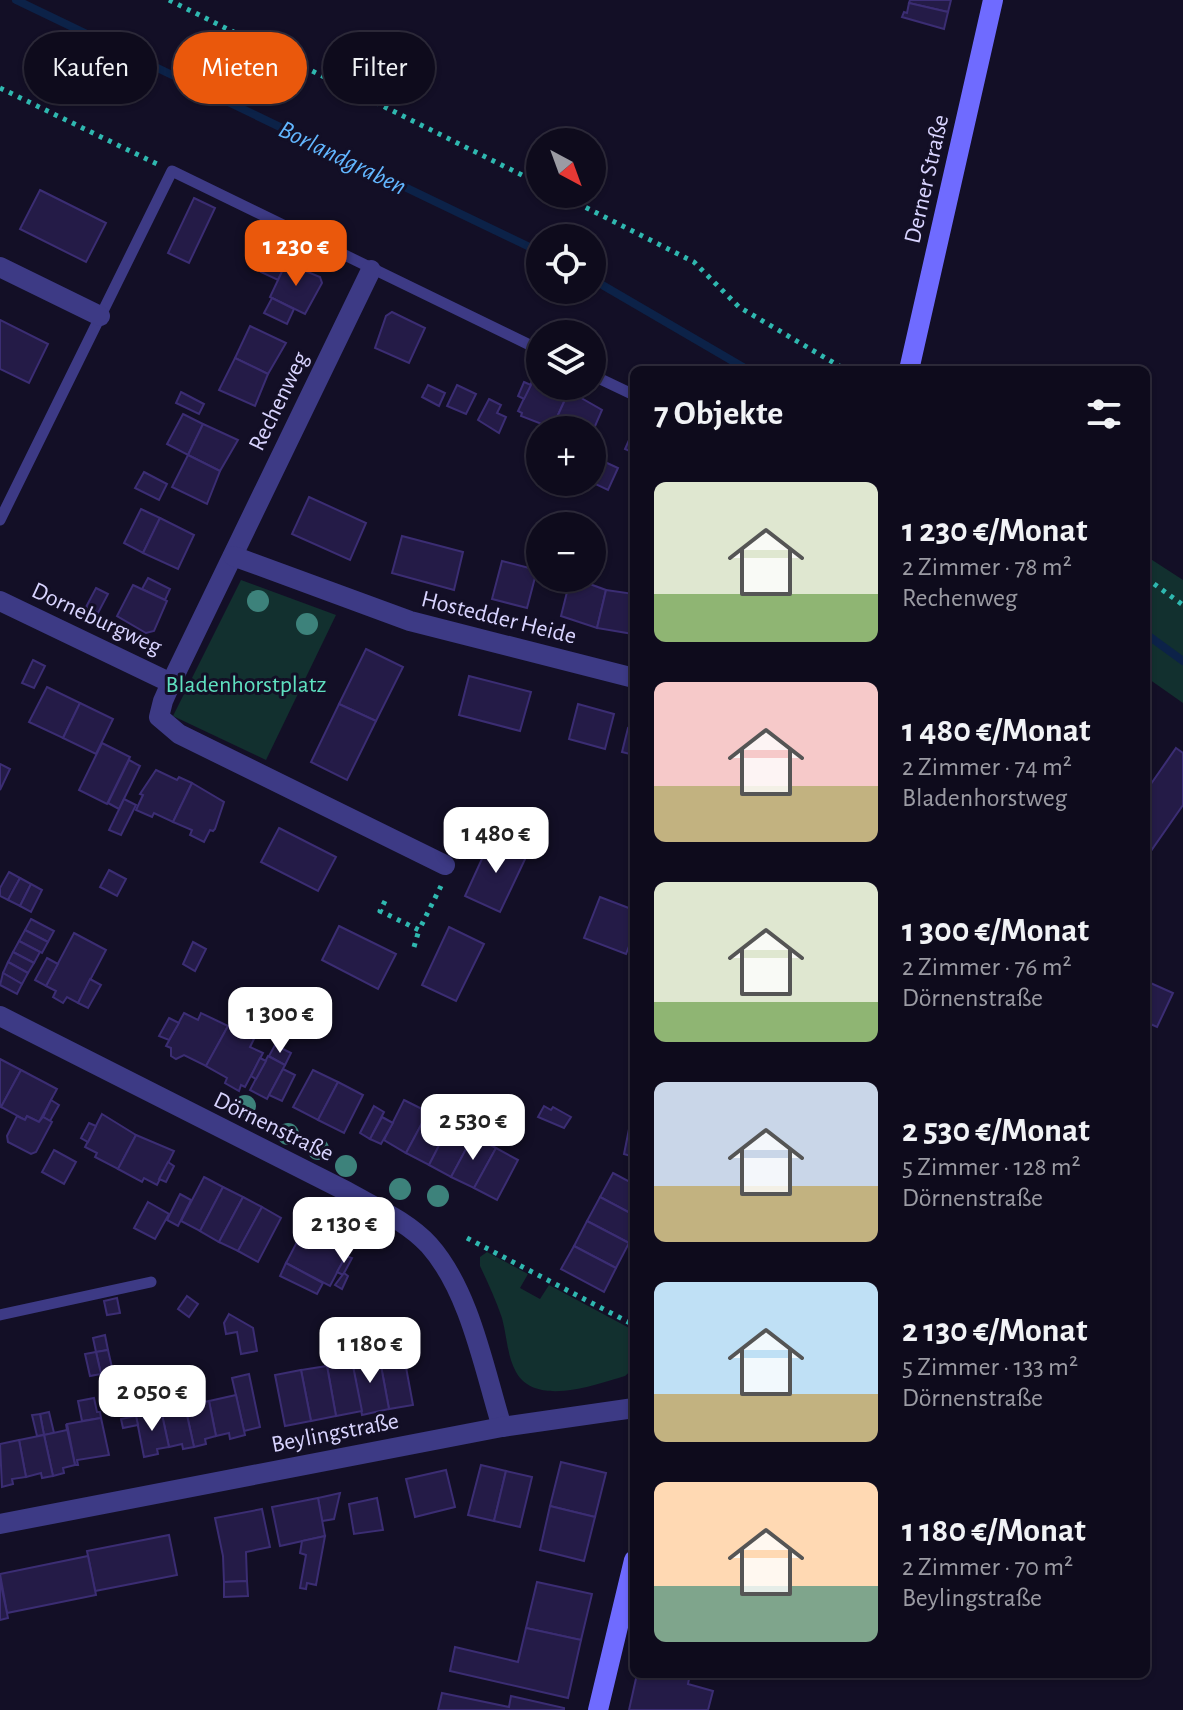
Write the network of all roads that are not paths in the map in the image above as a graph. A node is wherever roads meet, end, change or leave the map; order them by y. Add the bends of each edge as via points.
1 (993, 0) edge
2 (0, 267) edge
3 (371, 270) junction
4 (100, 316) junction
5 (526, 343) edge
6 (910, 366) edge
7 (606, 382) edge
8 (630, 393) edge
9 (0, 520) edge
10 (233, 556) junction
11 (0, 601) edge
12 (630, 677) edge
13 (171, 683) junction
14 (445, 872) road end
15 (0, 1016) edge
16 (151, 1282) dead end
17 (0, 1315) edge
18 (630, 1409) edge
19 (502, 1427) junction
20 (0, 1524) edge
21 (630, 1577) edge
22 (598, 1710) edge

1 - 6 main road, Derner Straße
2 - 4 street
3 - 4 lane via 172,171
3 - 5 lane
3 - 10 street, Rechenweg
4 - 9 lane
7 - 8 lane
10 - 12 street, Hostedder Heide via 410,621
10 - 13 street
11 - 13 street, Dorneburgweg
13 - 14 street via 159,717 166,726
15 - 19 street, Dörnenstraße via 346,1191 427,1243 448,1270 465,1308
16 - 17 lane
18 - 19 street, Beylingstraße
19 - 20 street, Beylingstraße
21 - 22 main road

